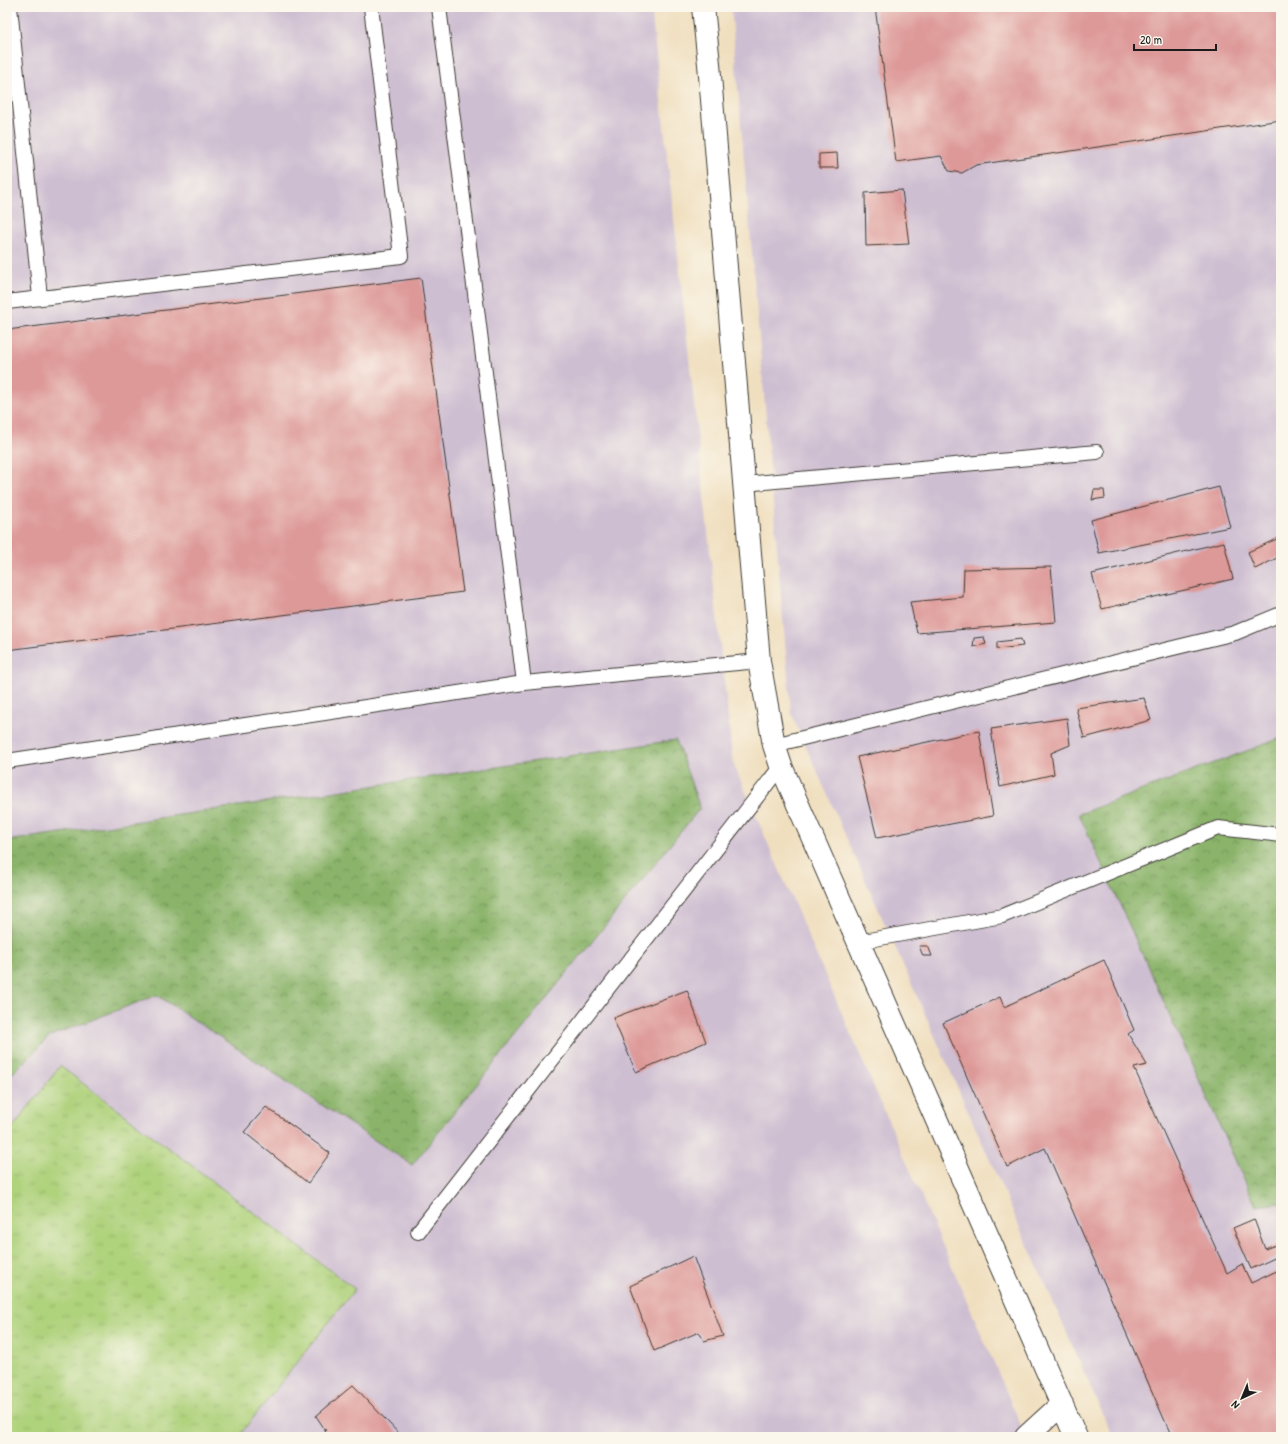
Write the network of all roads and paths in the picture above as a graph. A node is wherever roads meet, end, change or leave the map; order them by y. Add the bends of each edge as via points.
1 (10, 7) edge
2 (371, 7) edge
3 (439, 7) edge
4 (703, 7) edge
5 (40, 297) junction
6 (7, 302) edge
7 (1097, 452) dead end
8 (744, 484) junction
9 (1281, 614) edge
10 (759, 661) junction
11 (524, 683) junction
12 (774, 745) junction
13 (7, 761) edge
14 (781, 766) junction
15 (1281, 835) edge
16 (858, 942) junction
17 (418, 1232) dead end
18 (1062, 1404) junction
19 (1026, 1437) edge
20 (1076, 1437) edge

1 - 5 lane
2 - 5 lane via 401,256
3 - 11 lane
4 - 8 street
5 - 6 lane
7 - 8 lane
8 - 10 street
9 - 12 lane via 1235,633
10 - 11 lane
10 - 12 street
11 - 13 lane
12 - 14 street
14 - 16 street
14 - 17 lane
15 - 16 lane via 1218,828 1002,916
16 - 18 street
18 - 19 street
18 - 20 street

